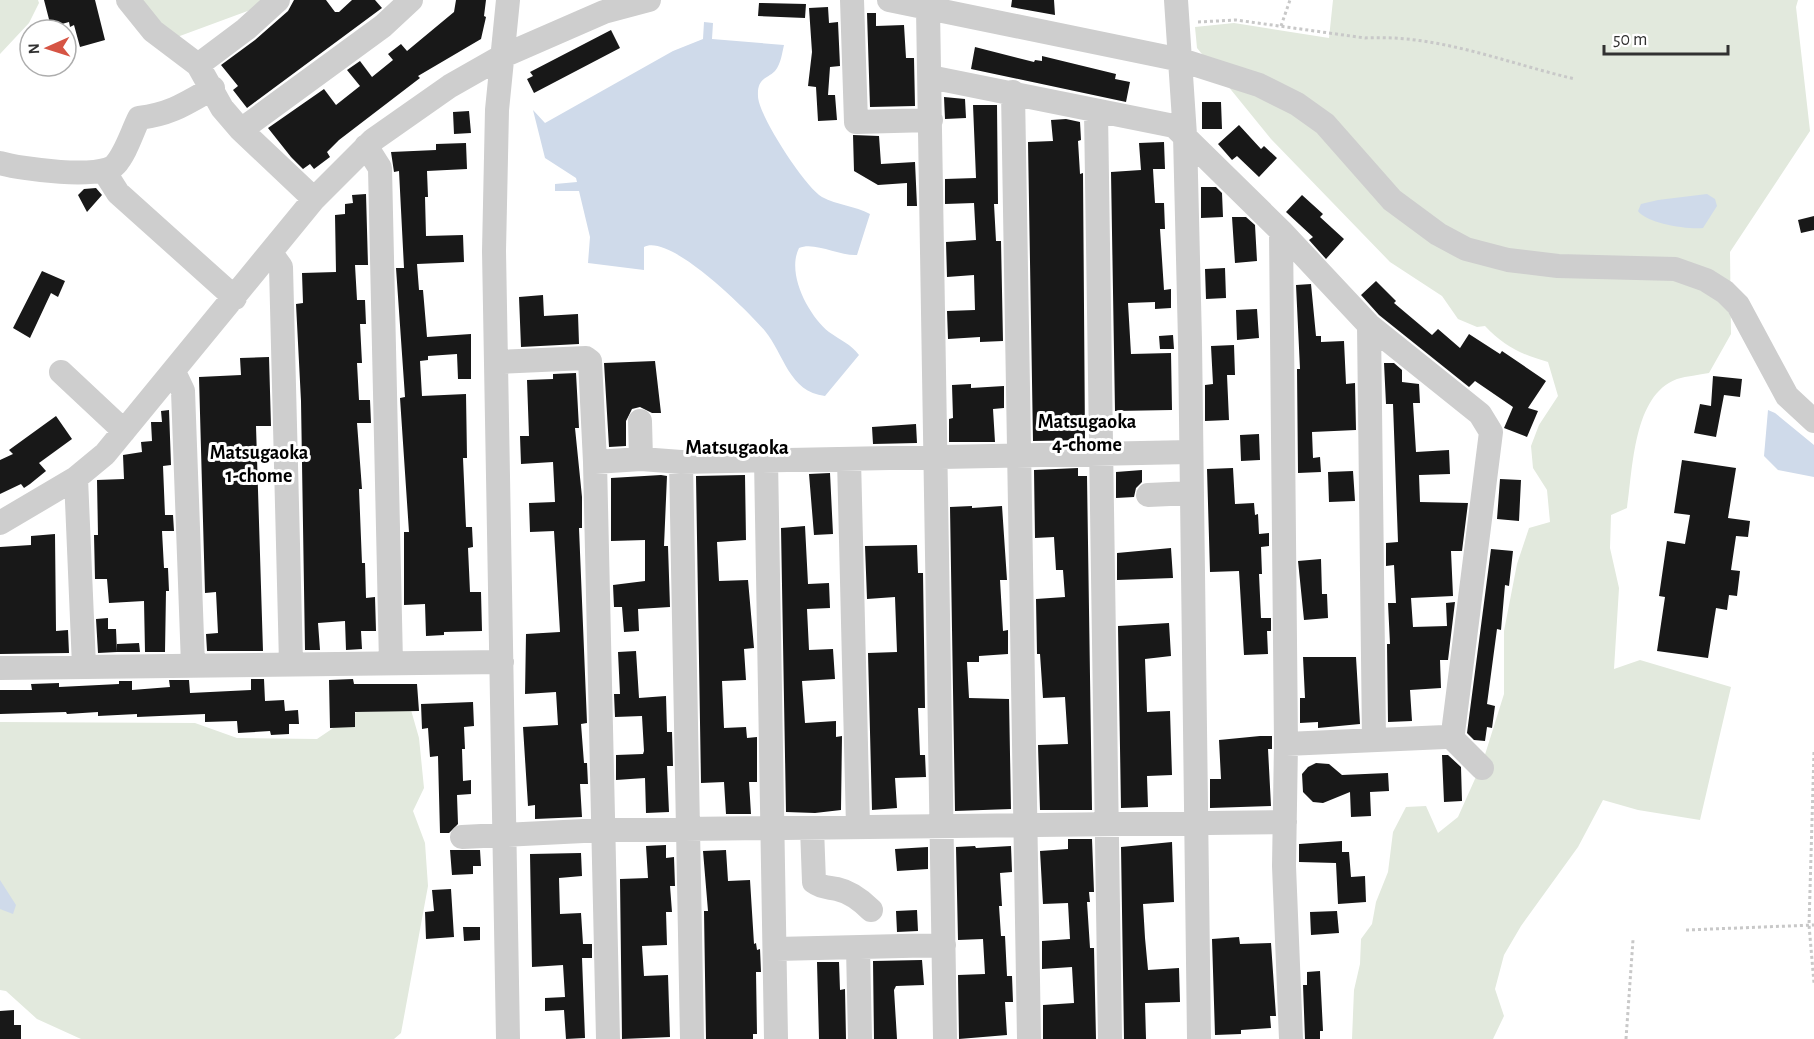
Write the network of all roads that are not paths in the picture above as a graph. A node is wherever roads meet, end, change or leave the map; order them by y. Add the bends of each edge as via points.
1 (128, 0) edge
2 (278, 0) edge
3 (411, 0) edge
4 (508, 0) edge
5 (649, 0) edge
6 (852, 0) edge
7 (889, 0) edge
8 (1176, 0) edge
9 (620, 3) edge
10 (928, 9) junction
11 (501, 57) junction
12 (1181, 60) junction
13 (198, 65) junction
14 (930, 77) junction
15 (213, 88) junction
16 (1013, 92) junction
17 (1096, 112) junction
18 (931, 120) junction
19 (241, 130) junction
20 (1185, 135) junction
21 (366, 147) junction
22 (0, 163) edge
23 (104, 171) junction
24 (314, 199) junction
25 (1281, 231) junction
26 (271, 254) junction
27 (235, 298) junction
28 (1369, 325) junction
29 (497, 362) junction
30 (61, 372) dead end
31 (174, 372) junction
32 (640, 421) dead end
33 (1814, 421) edge
34 (124, 431) junction
35 (1191, 452) junction
36 (1102, 453) junction
37 (1019, 456) junction
38 (936, 458) junction
39 (641, 459) junction
40 (766, 459) junction
41 (849, 459) junction
42 (595, 462) junction
43 (681, 462) junction
44 (76, 478) junction
45 (1192, 492) junction
46 (1148, 495) dead end
47 (0, 523) edge
48 (502, 662) junction
49 (291, 663) junction
50 (391, 663) junction
51 (193, 665) junction
52 (84, 666) junction
53 (0, 668) edge
54 (1451, 736) junction
55 (1374, 740) junction
56 (1286, 744) junction
57 (1482, 768) dead end
58 (1196, 822) junction
59 (1285, 822) junction
60 (1108, 824) junction
61 (858, 826) junction
62 (1025, 826) junction
63 (773, 828) junction
64 (812, 828) junction
65 (942, 828) junction
66 (689, 829) junction
67 (604, 830) junction
68 (505, 834) junction
69 (462, 837) dead end
70 (871, 910) dead end
71 (944, 945) junction
72 (858, 948) junction
73 (776, 949) junction
74 (508, 1039) edge
75 (608, 1039) edge
76 (692, 1039) edge
77 (776, 1039) edge
78 (860, 1039) edge
79 (945, 1039) edge
80 (1029, 1039) edge
81 (1110, 1039) edge
82 (1199, 1039) edge
83 (1291, 1039) edge

1 - 13 street via 153,31
2 - 13 street
3 - 19 street via 383,26
4 - 11 street
5 - 9 street
6 - 18 street via 856,122
7 - 10 street
8 - 12 street
9 - 11 street
10 - 12 street
10 - 14 street
11 - 21 street via 450,86
11 - 29 street via 494,183
12 - 20 street
12 - 33 street via 1259,85 1297,104 1325,124 1392,200 1466,249 1508,260 1558,266 1675,269 1706,280 1738,305 1787,396
13 - 15 street
14 - 16 street
14 - 18 street
15 - 19 street via 222,108
15 - 23 street via 178,110 139,118 115,165
16 - 17 street
16 - 37 street
17 - 20 street via 1174,126
17 - 36 street
18 - 38 street
19 - 24 street
20 - 25 street
20 - 35 street
21 - 24 street
21 - 50 street via 381,168
22 - 23 street via 35,169
23 - 27 street via 118,193
24 - 26 street
25 - 28 street
25 - 56 street
26 - 27 street
26 - 49 street via 281,267
27 - 31 street
28 - 54 street via 1480,414 1491,432
28 - 55 street
29 - 42 street via 586,358 590,361
29 - 48 street
30 - 34 street
31 - 34 street
31 - 51 street via 183,391
32 - 39 street
34 - 44 street via 105,454
35 - 36 street
35 - 45 street
36 - 37 street
36 - 60 street
37 - 38 street
37 - 62 street
38 - 41 street
38 - 65 street
39 - 42 street
39 - 43 street
40 - 41 street
40 - 43 street
40 - 63 street
41 - 61 street
42 - 67 street
43 - 66 street
44 - 47 street
44 - 52 street
45 - 46 street
45 - 58 street
48 - 50 street
48 - 68 street
49 - 50 street
49 - 51 street
51 - 52 street
52 - 53 street
54 - 55 street
54 - 57 street
55 - 56 street
56 - 59 street
58 - 59 street
58 - 60 street
58 - 82 street
59 - 83 street
60 - 62 street
60 - 81 street
61 - 64 street
61 - 65 street
62 - 65 street
62 - 80 street
63 - 64 street
63 - 66 street
63 - 73 street
64 - 70 street via 814,882 857,897
65 - 71 street
66 - 67 street
66 - 76 street
67 - 68 street
67 - 75 street
68 - 69 street
68 - 74 street
71 - 72 street
71 - 79 street
72 - 73 street
72 - 78 street
73 - 77 street

